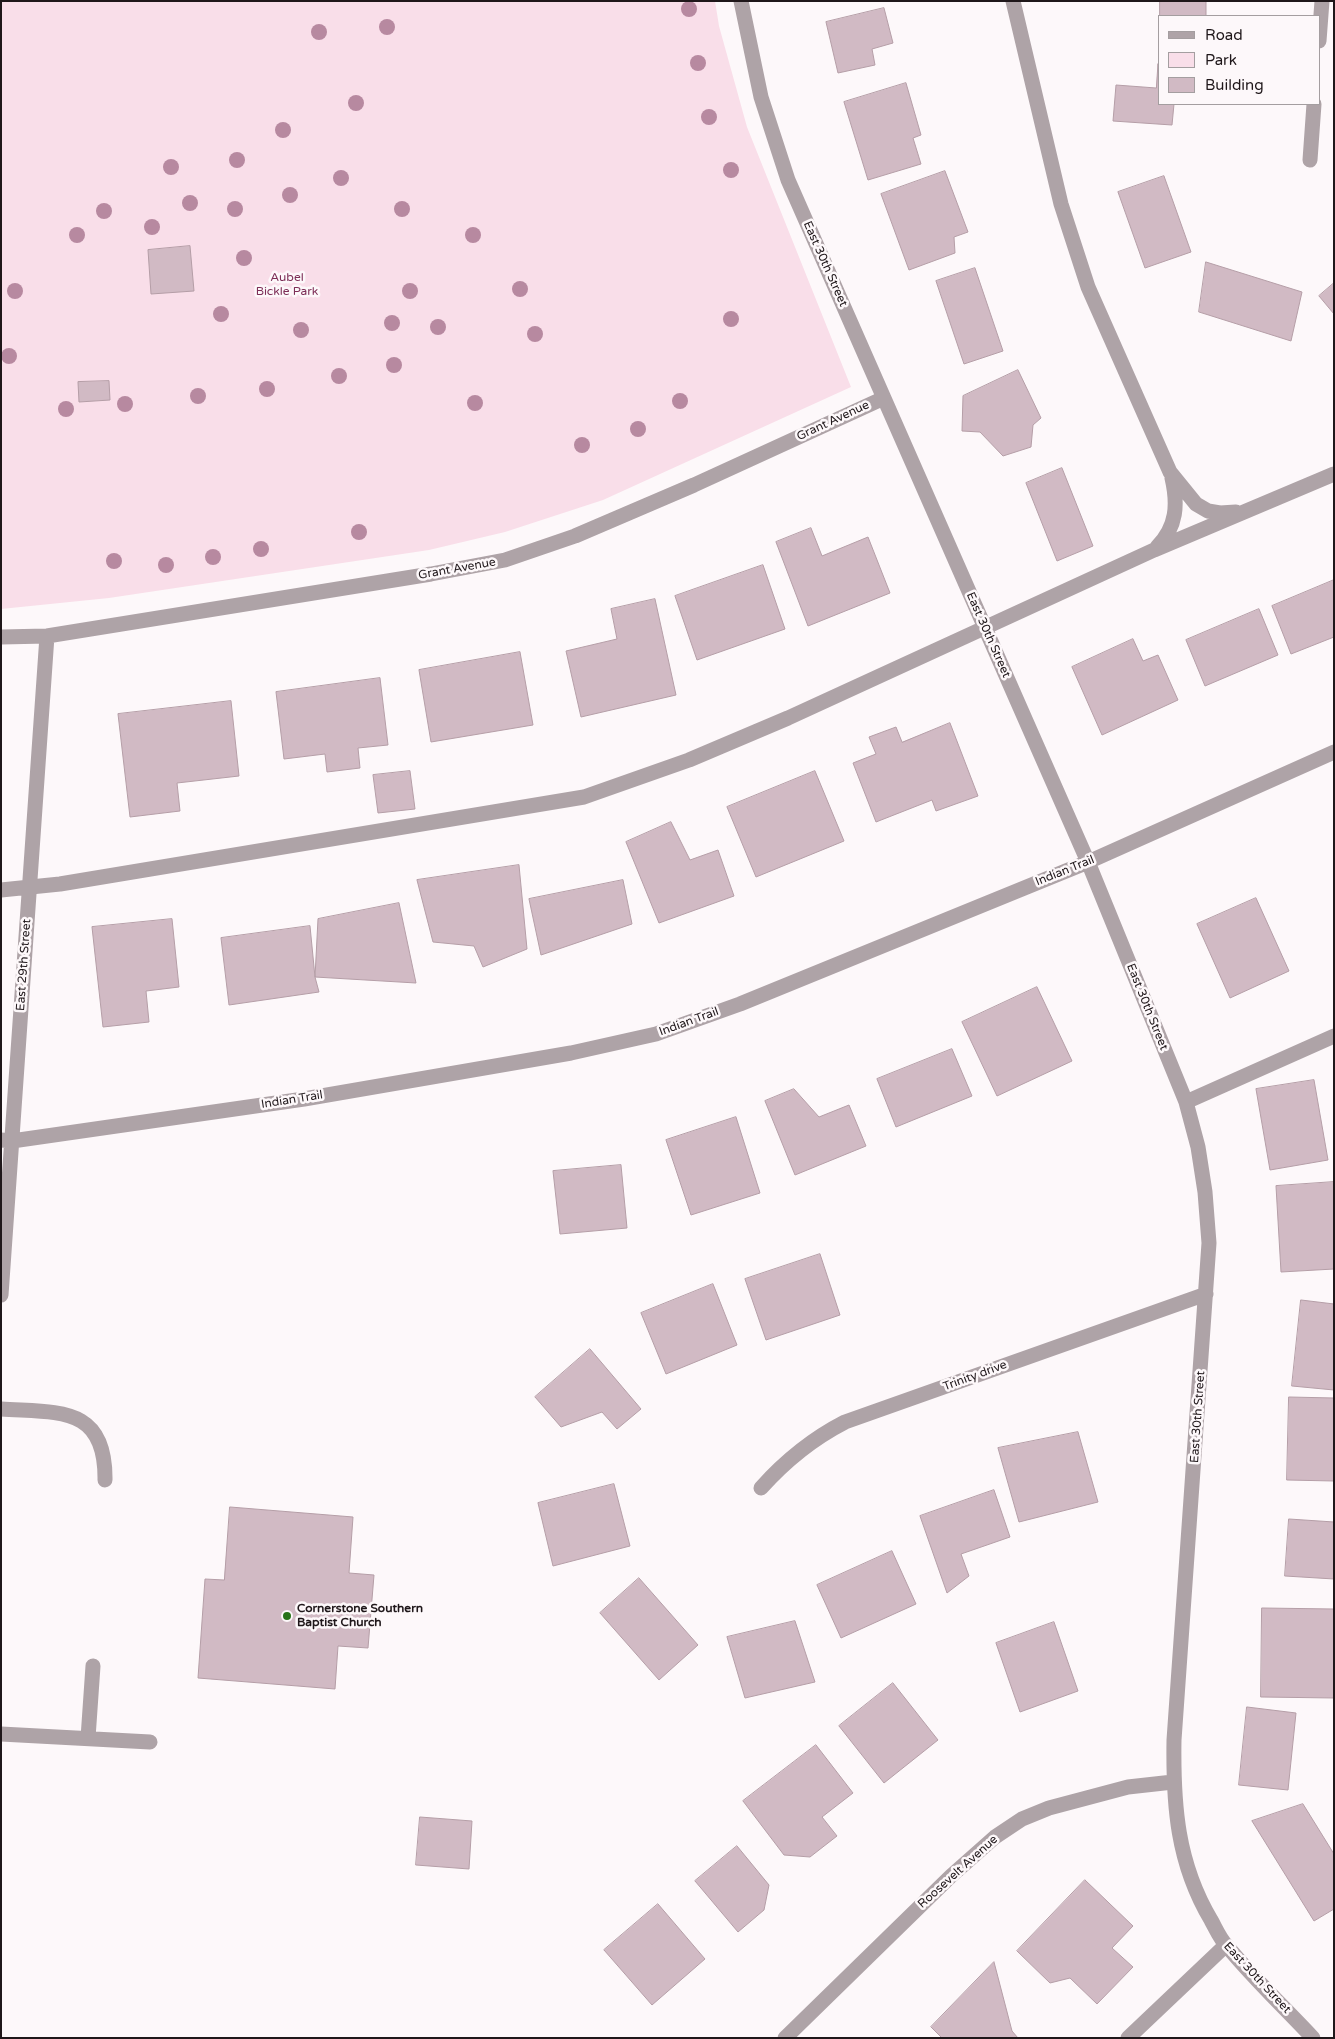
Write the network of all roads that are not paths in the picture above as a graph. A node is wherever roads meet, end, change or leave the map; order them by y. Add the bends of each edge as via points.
1 (741, 1) edge
2 (1322, 1) edge
3 (1012, 3) edge
4 (1320, 28) edge
5 (1314, 105) edge
6 (1310, 160) dead end
7 (884, 398) junction
8 (1170, 472) junction
9 (1334, 474) edge
10 (1257, 506) junction
11 (1154, 550) junction
12 (985, 628) junction
13 (47, 636) junction
14 (1, 637) edge
15 (1334, 752) edge
16 (1088, 862) junction
17 (30, 887) junction
18 (1, 890) edge
19 (1334, 1036) edge
20 (1186, 1102) junction
21 (7, 1141) edge
22 (1206, 1294) junction
23 (1, 1295) edge
24 (1, 1409) edge
25 (105, 1480) dead end
26 (761, 1488) dead end
27 (93, 1666) dead end
28 (1, 1734) edge
29 (88, 1738) junction
30 (150, 1742) dead end
31 (1174, 1782) junction
32 (1226, 1945) junction
33 (785, 2038) edge
34 (1128, 2038) edge
35 (1313, 2038) edge

1 - 7 street, East 30th Street via 761,97 785,172
2 - 4 street
3 - 8 street via 1073,245 1088,287
5 - 6 street
7 - 12 street, East 30th Street
7 - 13 street, Grant Avenue via 575,536 505,560
8 - 10 street via 1196,504 1208,511 1232,512
8 - 11 street via 1176,494 1175,516 1168,535
9 - 10 street
10 - 11 street
11 - 12 street
12 - 16 street, East 30th Street
12 - 17 street via 689,760 584,797
13 - 14 street, Grant Avenue
13 - 17 street, East 29th Street
15 - 16 street, Indian Trail
16 - 20 street, East 30th Street
16 - 21 street, Indian Trail via 740,1004 656,1034 571,1053 304,1099
17 - 18 street
17 - 21 street, East 29th Street
19 - 20 street
20 - 22 street, East 30th Street via 1205,1192 1209,1243
21 - 23 street, East 29th Street
22 - 26 street, Trinity drive via 845,1422 800,1450
22 - 31 street, East 30th Street
24 - 25 street via 55,1412 75,1417 90,1428 100,1443 105,1461
27 - 29 street
28 - 29 street
29 - 30 street
31 - 32 street, East 30th Street via 1177,1828 1186,1867 1202,1906
31 - 33 street, Roosevelt Avenue via 1128,1787 1049,1808 1022,1819 995,1837 951,1876
32 - 34 street
32 - 35 street, East 30th Street

